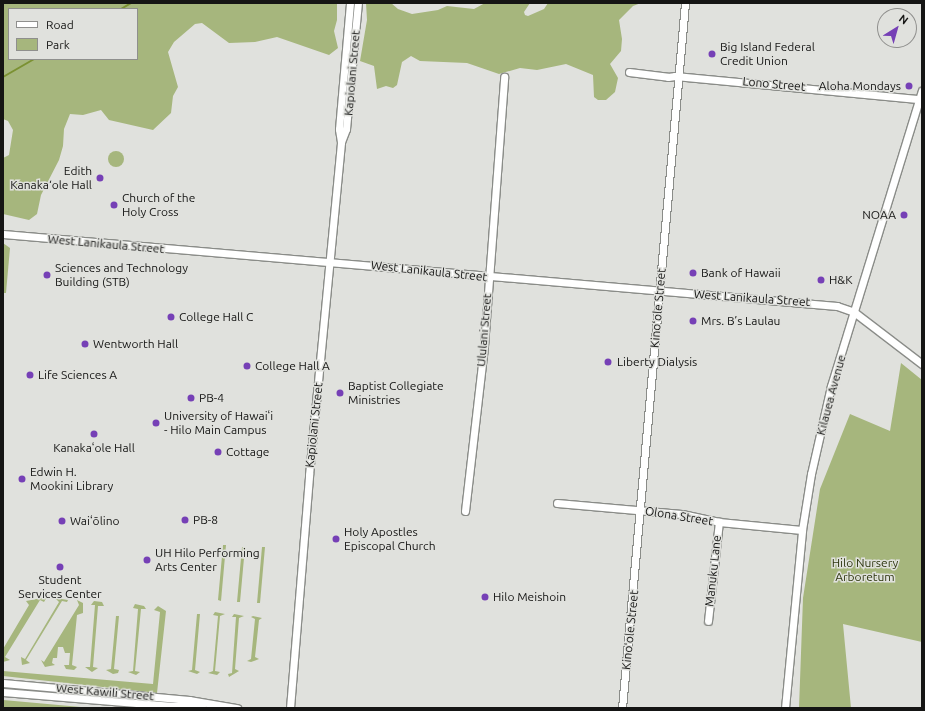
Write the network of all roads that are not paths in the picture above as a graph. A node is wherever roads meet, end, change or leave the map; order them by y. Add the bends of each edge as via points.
1 (350, 3) edge
2 (358, 3) edge
3 (685, 3) edge
4 (629, 72) dead end
5 (678, 76) junction
6 (504, 77) dead end
7 (922, 91) edge
8 (920, 99) junction
9 (341, 142) junction
10 (3, 234) edge
11 (330, 262) junction
12 (488, 277) junction
13 (659, 291) junction
14 (854, 312) junction
15 (922, 364) edge
16 (557, 503) dead end
17 (642, 510) junction
18 (465, 511) dead end
19 (719, 522) junction
20 (802, 530) junction
21 (708, 621) dead end
22 (3, 683) edge
23 (3, 692) edge
24 (206, 704) junction
25 (237, 708) edge
26 (290, 708) edge
27 (622, 708) edge
28 (785, 708) edge

1 - 9 street, Kapiolani Street via 339,129
2 - 9 street, Kapiolani Street via 346,129
3 - 5 street, Kinoʻole Street
4 - 5 street, Lono Street
5 - 8 street, Lono Street
5 - 13 street, Kinoʻole Street
6 - 12 street, Ululani Street
7 - 8 street, Kilauea Avenue
8 - 14 street, Kilauea Avenue
9 - 11 street, Kapiolani Street
10 - 11 street, West Lanikaula Street
11 - 12 street, West Lanikaula Street
11 - 26 street, Kapiolani Street
12 - 13 street, West Lanikaula Street
12 - 18 street, Ululani Street via 484,346
13 - 14 street, West Lanikaula Street via 812,303 837,306
13 - 17 street, Kinoʻole Street
14 - 15 street, West Lanikaula Street
14 - 20 street, Kilauea Avenue via 829,396
16 - 17 street, Olona Street
17 - 19 street, Olona Street
17 - 27 street, Kinoʻole Street
19 - 20 street, Olona Street
19 - 21 street, Manuku Lane
20 - 28 street, Kilauea Avenue
22 - 24 street, West Kawili Street via 189,700
23 - 24 street, West Kawili Street via 175,706
24 - 25 street, West Kawili Street

